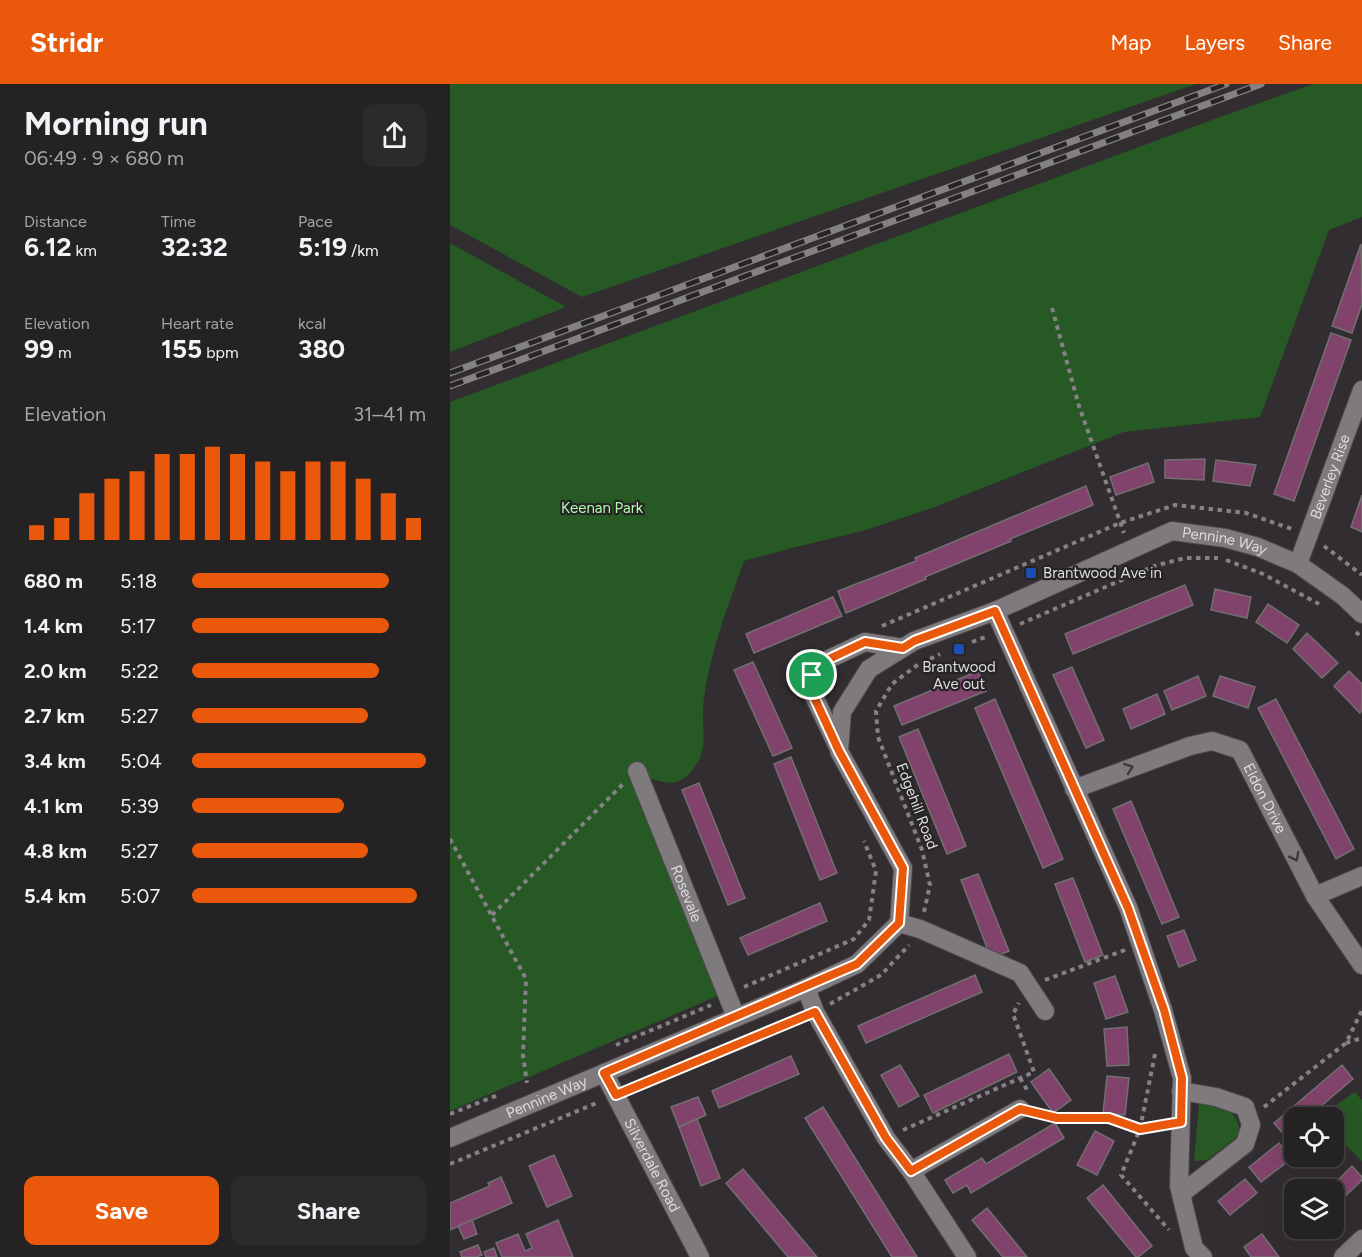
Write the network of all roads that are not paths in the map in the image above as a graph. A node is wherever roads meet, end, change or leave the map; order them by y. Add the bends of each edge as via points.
1 (1362, 390) edge
2 (1298, 564) junction
3 (995, 611) junction
4 (1356, 620) edge
5 (903, 648) junction
6 (839, 748) junction
7 (637, 771) road end
8 (1074, 789) junction
9 (1362, 876) edge
10 (1315, 896) junction
11 (899, 923) junction
12 (1362, 965) edge
13 (806, 988) junction
14 (1045, 1011) dead end
15 (736, 1017) junction
16 (604, 1073) junction
17 (1181, 1092) junction
18 (1020, 1109) road end
19 (450, 1138) edge
20 (911, 1171) junction
21 (1181, 1194) junction
22 (1362, 1239) edge
23 (1198, 1252) edge
24 (700, 1257) edge
25 (967, 1257) edge
26 (1343, 1257) edge

1 - 2 street, Beverley Rise
2 - 3 street, Pennine Way via 1225,538 1172,531
2 - 4 street, Pennine Way via 1343,596
3 - 5 street, Pennine Way
3 - 8 street
5 - 6 street, Pennine Way via 869,669 842,712
5 - 6 street via 865,642 829,659 812,675 809,686
6 - 11 street via 903,868
7 - 15 street, Rosevale
8 -> 10 street, Eldon Drive via 1190,746 1212,741 1240,750
8 - 17 street via 1128,908 1164,1010 1182,1078
9 - 10 street
10 - 12 street, Eldon Drive
11 - 13 street, Pennine Way via 857,964
11 - 14 street via 1020,973
13 - 15 street, Pennine Way
13 - 20 street via 815,1012 886,1138
15 - 16 street, Pennine Way
16 - 19 street, Pennine Way
16 - 24 street, Silverdale Road
17 - 21 street
17 - 21 street via 1216,1097 1245,1107 1251,1125 1245,1144
18 - 20 street
20 - 25 street
21 - 23 street
22 - 26 street

